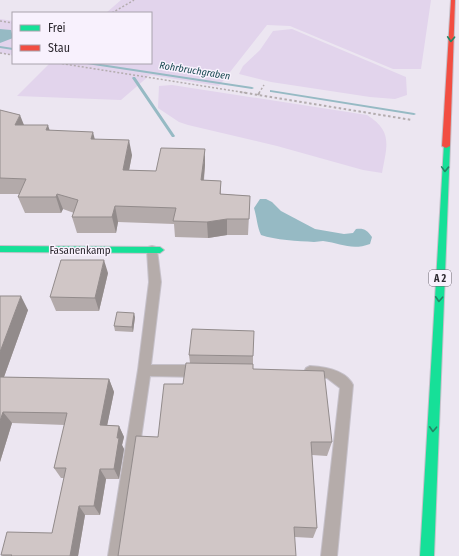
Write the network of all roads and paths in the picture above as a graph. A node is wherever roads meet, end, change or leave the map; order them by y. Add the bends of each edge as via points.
1 (134, 0) edge
2 (452, 0) edge
3 (114, 12) edge
4 (0, 22) edge
5 (12, 23) edge
6 (0, 53) edge
7 (12, 55) edge
8 (64, 64) edge
9 (264, 85) dead end
10 (258, 95) junction
11 (412, 120) dead end
12 (0, 249) edge
13 (156, 250) joint
14 (144, 370) junction
15 (213, 371) edge
16 (298, 372) edge
17 (116, 556) edge
18 (329, 556) edge
19 (427, 556) edge

1 - 3 path
2 -> 19 main road, A 2
4 - 5 path
6 - 7 path
8 - 10 path
9 - 10 path
10 - 11 path
12 - 13 main road, Fasanenkamp
13 - 14 lane via 155,282
14 - 15 lane
14 - 17 lane
16 - 18 lane via 329,373 347,385

